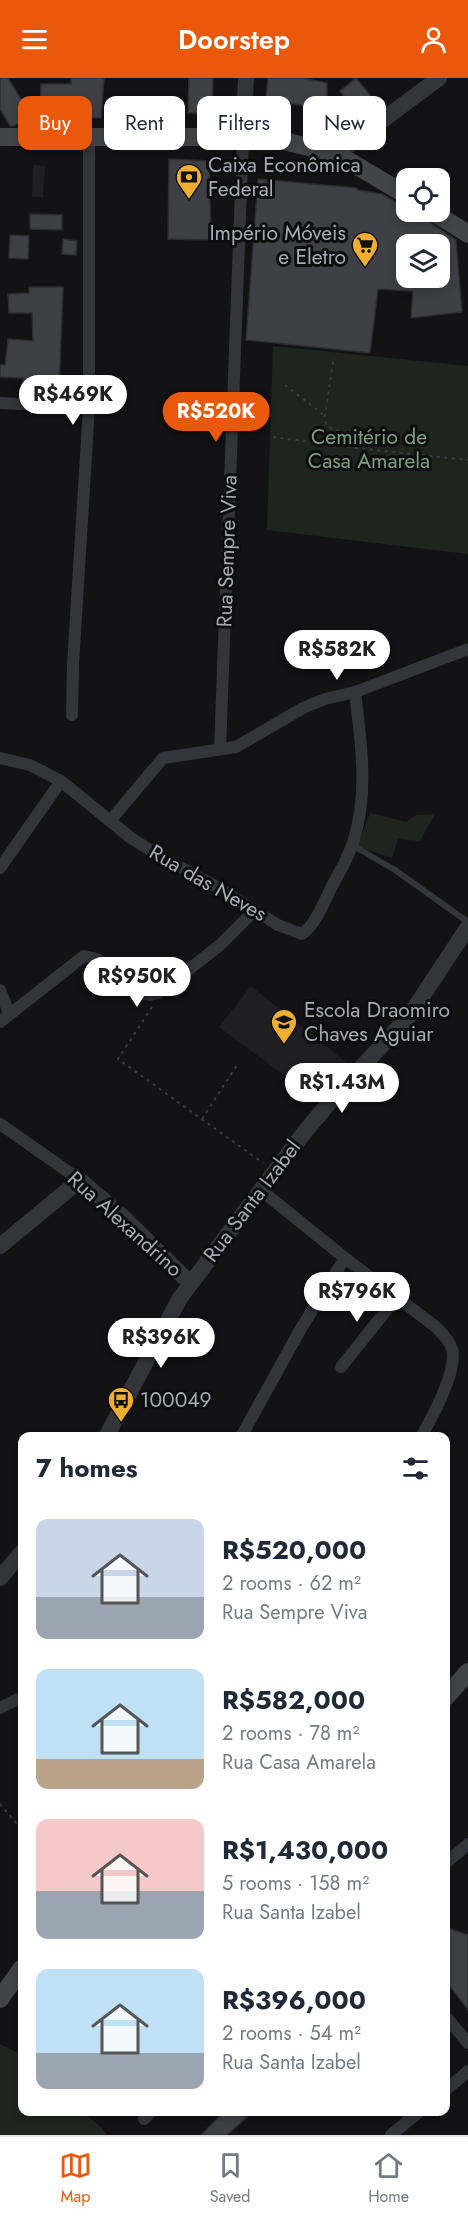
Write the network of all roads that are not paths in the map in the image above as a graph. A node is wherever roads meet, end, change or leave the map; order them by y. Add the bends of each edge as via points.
1 (246, 78) edge
2 (440, 78) edge
3 (245, 96) edge
4 (1, 136) edge
5 (18, 136) edge
6 (92, 137) edge
7 (197, 137) edge
8 (291, 143) edge
9 (89, 150) edge
10 (243, 150) edge
11 (337, 154) junction
12 (396, 189) edge
13 (449, 222) edge
14 (468, 234) edge
15 (0, 403) edge
16 (89, 407) junction
17 (468, 649) edge
18 (354, 692) junction
19 (72, 714) dead end
20 (220, 749) junction
21 (0, 758) edge
22 (61, 781) junction
23 (110, 821) junction
24 (352, 845) junction
25 (0, 868) edge
26 (254, 912) junction
27 (468, 924) edge
28 (0, 990) edge
29 (4, 1017) edge
30 (0, 1124) edge
31 (80, 1180) junction
32 (262, 1191) junction
33 (0, 1246) edge
34 (345, 1258) junction
35 (190, 1283) junction
36 (396, 1297) junction
37 (341, 1367) dead end
38 (109, 1432) edge
39 (245, 1432) edge
40 (424, 1432) edge
41 (18, 1557) edge
42 (0, 1578) edge
43 (468, 1672) edge
44 (450, 1692) edge
45 (18, 1699) edge
46 (0, 1708) edge
47 (468, 1844) edge
48 (450, 1860) edge
49 (18, 1974) edge
50 (0, 1999) edge
51 (450, 2022) edge
52 (468, 2043) edge
53 (468, 2071) edge
54 (450, 2087) edge
55 (414, 2116) edge
56 (391, 2135) edge

1 - 3 street
2 - 11 street
4 - 5 main road
6 - 7 main road
8 - 11 main road
9 - 16 street
10 - 20 street, Rua Sempre Viva
11 - 12 main road
13 - 14 main road
15 - 16 street
16 - 19 street
17 - 18 street
18 - 20 street via 303,708 242,745
18 - 24 street via 363,790
20 - 23 street via 163,758
21 - 22 street, Rua das Neves via 30,765
22 - 23 street, Rua das Neves
22 - 25 street
23 - 26 street, Rua das Neves via 131,838
24 - 26 street, Rua das Neves via 327,898 302,934
24 - 27 lane via 395,870
26 - 29 street via 162,992 141,993 97,959 84,956
27 - 32 street, Rua Santa Izabel via 410,1015 334,1097
28 - 29 street
30 - 31 street, Rua Alexandrino
31 - 33 street
31 - 35 street, Rua Alexandrino
32 - 34 street
32 - 35 street, Rua Santa Izabel
34 - 36 street
34 - 39 street via 300,1330
35 - 38 street, Rua Santa Izabel
36 - 37 street
36 - 40 street via 435,1327 452,1348 453,1360 443,1393
41 - 42 street
43 - 44 main road
45 - 46 street
47 - 48 street
49 - 50 main road
51 - 52 street
53 - 54 street
55 - 56 street

